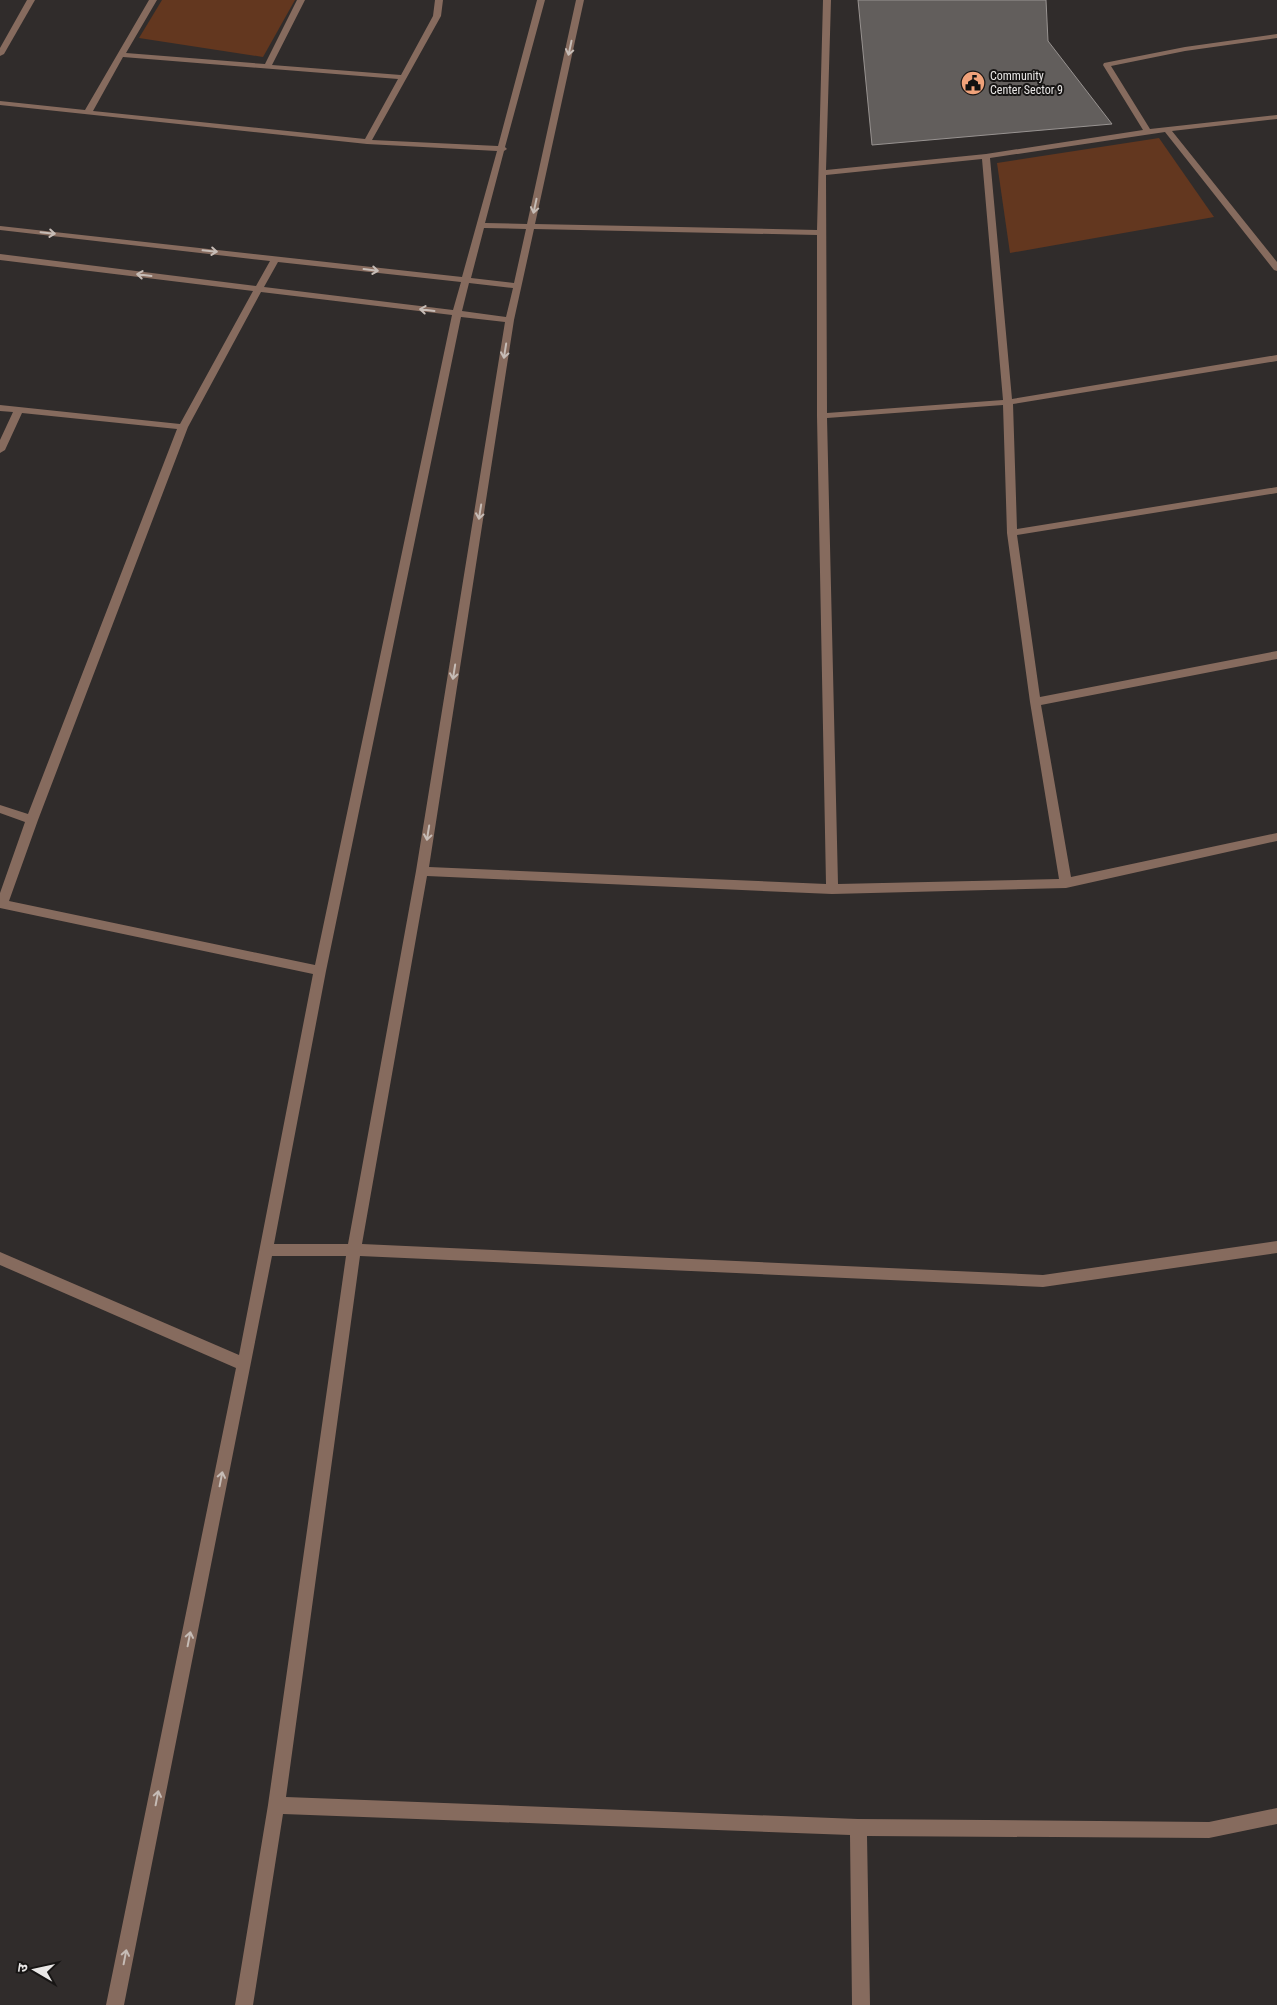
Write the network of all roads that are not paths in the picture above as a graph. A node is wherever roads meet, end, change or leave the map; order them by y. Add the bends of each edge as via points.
1 (32, 0) edge
2 (153, 0) edge
3 (301, 0) edge
4 (438, 0) edge
5 (541, 0) edge
6 (580, 0) edge
7 (827, 0) edge
8 (1277, 36) edge
9 (0, 54) edge
10 (121, 55) junction
11 (268, 66) junction
12 (403, 77) junction
13 (0, 103) edge
14 (88, 112) junction
15 (1277, 117) edge
16 (1167, 129) junction
17 (1148, 132) junction
18 (367, 142) junction
19 (503, 149) junction
20 (986, 156) junction
21 (822, 173) junction
22 (482, 225) junction
23 (530, 227) junction
24 (0, 228) edge
25 (821, 233) junction
26 (0, 257) edge
27 (275, 259) junction
28 (1277, 268) edge
29 (466, 281) junction
30 (517, 286) junction
31 (258, 289) junction
32 (457, 314) junction
33 (510, 320) junction
34 (1277, 358) edge
35 (1008, 402) junction
36 (0, 408) edge
37 (19, 410) junction
38 (822, 416) junction
39 (182, 426) junction
40 (0, 450) edge
41 (1277, 490) edge
42 (1012, 533) junction
43 (1277, 655) edge
44 (1035, 702) junction
45 (0, 809) edge
46 (32, 820) junction
47 (1277, 837) edge
48 (422, 871) junction
49 (1066, 883) junction
50 (832, 889) junction
51 (320, 971) junction
52 (1277, 1247) edge
53 (266, 1250) junction
54 (354, 1250) junction
55 (0, 1258) edge
56 (244, 1364) junction
57 (276, 1805) junction
58 (1277, 1816) edge
59 (858, 1827) junction
60 (115, 2005) edge
61 (244, 2005) edge
62 (861, 2005) edge

1 - 9 street
2 - 10 street
3 - 11 street
4 - 12 street via 437,16
5 - 19 street
6 -> 23 street
7 - 21 street
8 - 17 street via 1185,48 1107,65
10 - 11 street
10 - 14 street
11 - 12 street
12 - 18 street
13 - 14 street
14 - 18 street
15 - 16 street
16 - 17 street
16 - 28 street
17 - 20 street
18 - 19 street
19 - 22 street
20 - 21 street
20 - 35 street
21 - 25 street
22 - 23 street
22 - 29 street
23 - 25 street
23 - 30 street
24 -> 27 street
25 - 38 street
31 -> 26 street
27 -> 29 street
27 - 31 street
29 - 30 street
29 - 32 street
30 - 33 street
32 -> 31 street
31 - 39 street
32 - 33 street
32 - 51 street
33 -> 48 street
34 - 35 street
35 - 38 street
35 - 42 street
36 - 37 street
37 - 39 street
37 - 40 street
38 - 50 street
39 - 46 street
41 - 42 street
42 - 44 street
43 - 44 street
44 - 49 street
45 - 46 street
46 - 51 street via 2,904
47 - 49 street
48 - 50 street
48 - 54 street
49 - 50 street
51 - 53 street
52 - 54 street via 1043,1281
53 - 54 street
53 - 56 street
54 - 57 street
55 - 56 street
60 -> 56 street
57 - 59 street
57 - 61 street
58 - 59 street via 1209,1830
59 - 62 street

